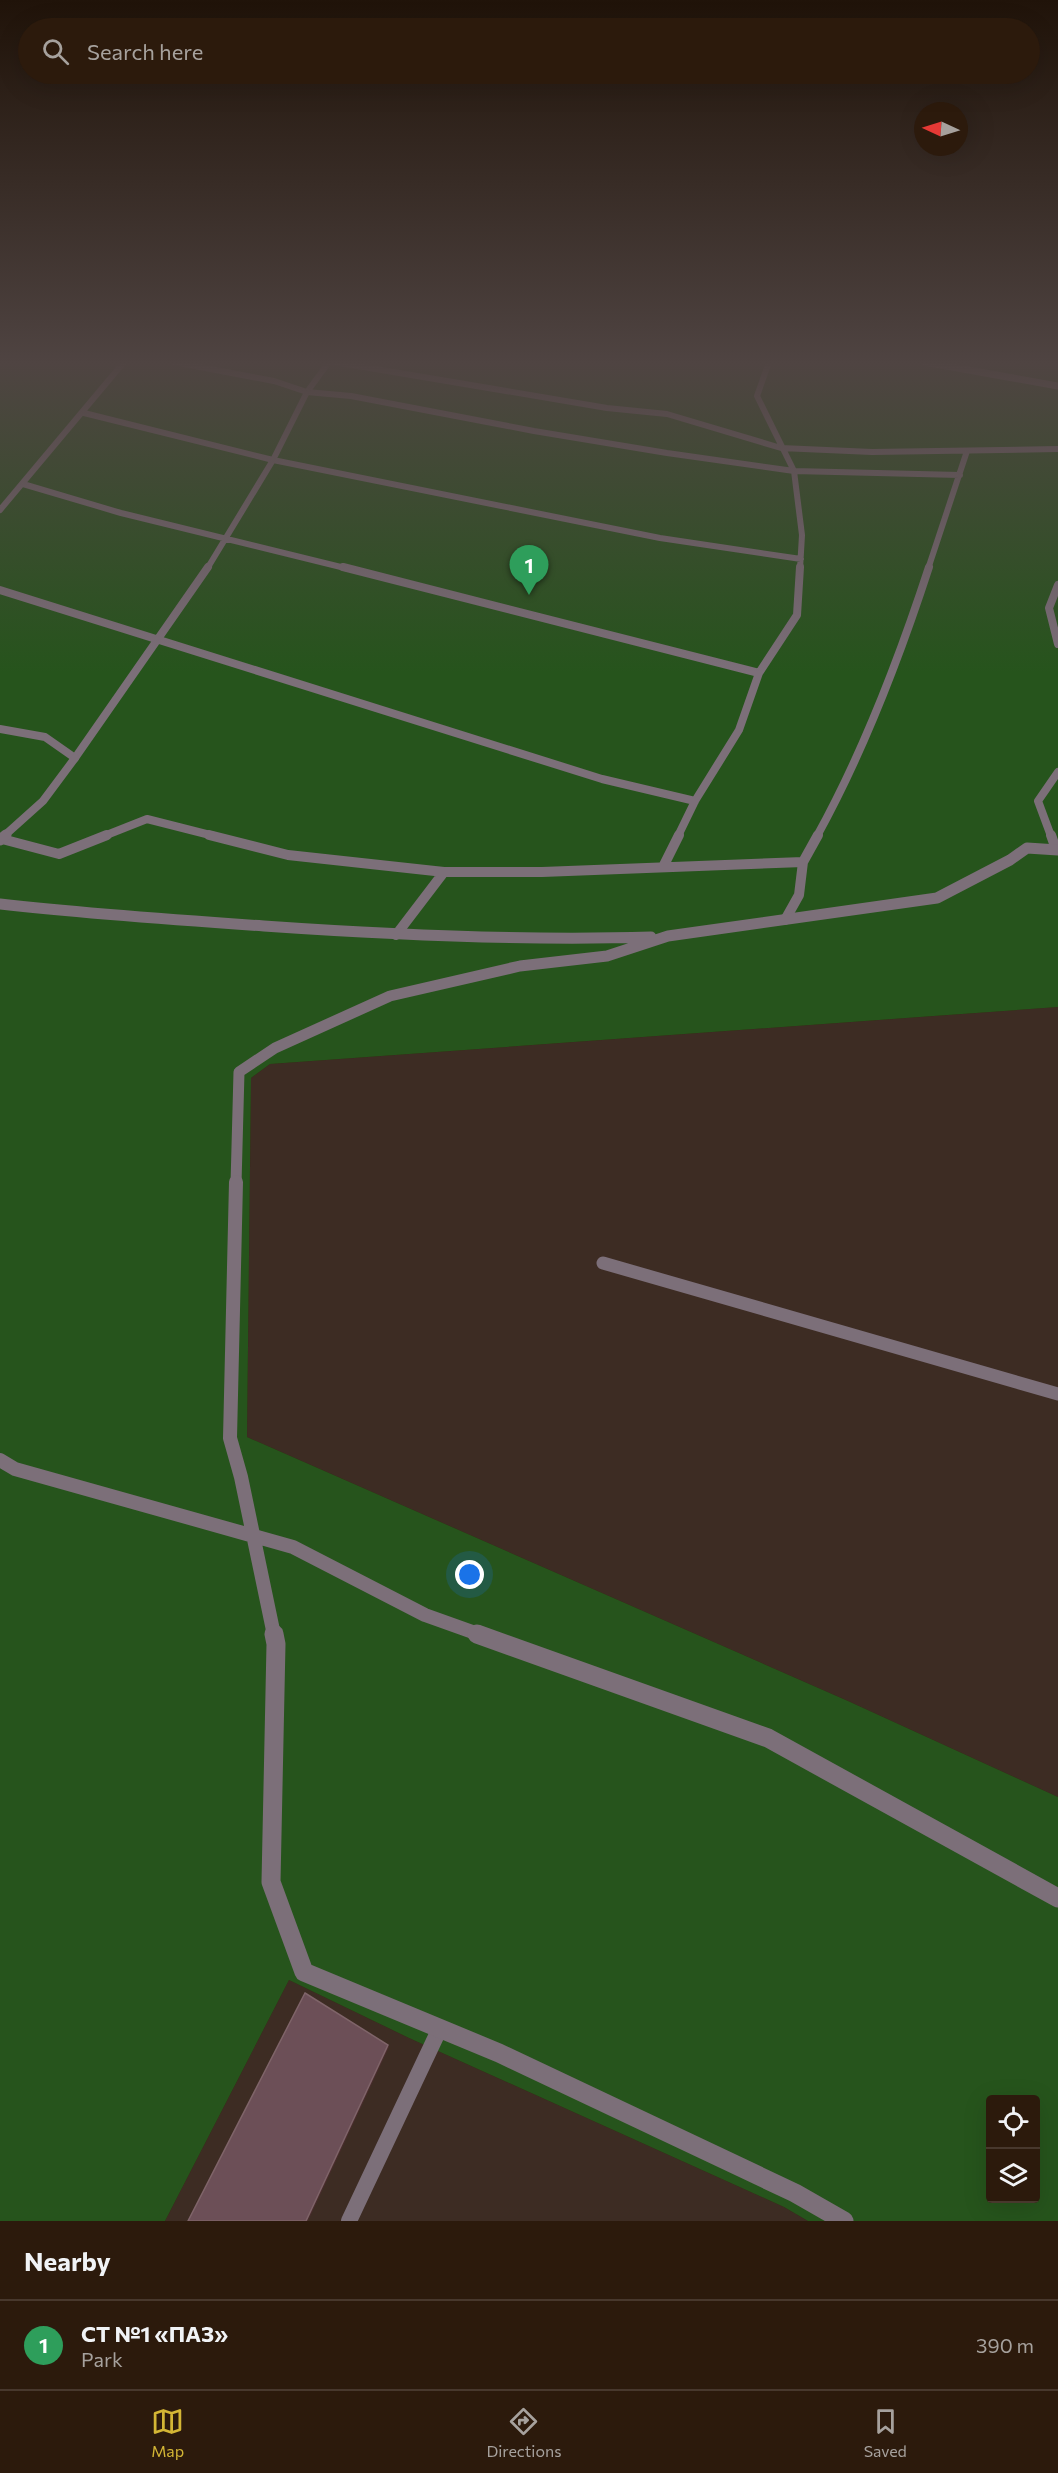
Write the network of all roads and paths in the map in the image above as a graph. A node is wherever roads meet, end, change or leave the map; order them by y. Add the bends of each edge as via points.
1 (39, 466) edge
2 (270, 466) edge
3 (301, 466) edge
4 (756, 466) edge
5 (791, 466) edge
6 (963, 466) edge
7 (794, 471) junction
8 (960, 475) junction
9 (23, 484) junction
10 (0, 510) edge
11 (228, 538) junction
12 (801, 558) junction
13 (1058, 585) edge
14 (0, 590) edge
15 (159, 641) junction
16 (1058, 644) edge
17 (759, 673) junction
18 (0, 729) edge
19 (75, 758) junction
20 (1058, 772) edge
21 (695, 801) junction
22 (1, 840) edge
23 (1057, 849) edge
24 (803, 862) junction
25 (663, 867) junction
26 (444, 872) junction
27 (0, 904) edge
28 (785, 920) junction
29 (396, 935) junction
30 (668, 936) junction
31 (603, 1263) dead end
32 (1058, 1394) edge
33 (0, 1460) edge
34 (253, 1536) junction
35 (1058, 1898) edge
36 (440, 2028) junction
37 (349, 2221) edge
38 (844, 2221) edge

1 - 9 lane
2 - 11 lane
3 - 12 lane via 660,538
4 - 7 lane
5 - 7 lane
6 - 8 lane
7 - 8 lane
7 - 12 lane
8 - 24 lane via 900,655 839,797
9 - 10 lane
9 - 11 lane via 121,513
11 - 15 lane
11 - 17 lane
12 - 17 lane via 797,615
13 - 16 lane via 1049,608
14 - 15 lane
15 - 19 lane
15 - 21 lane via 602,779
17 - 21 lane via 738,730
18 - 19 lane via 45,738
19 - 22 street via 43,801
20 - 23 lane via 1038,801
21 - 25 lane
22 - 26 lane via 59,854 147,819 288,855
23 - 28 street via 1027,848 937,898
24 - 25 lane
24 - 28 lane via 799,895
25 - 26 lane
26 - 29 lane
27 - 29 street via 71,913
28 - 30 street
29 - 30 street via 580,940
30 - 34 street via 607,956 520,966 390,996 275,1048 239,1072 230,1438
31 - 32 lane
33 - 34 street via 15,1469
34 - 35 street via 293,1547 425,1615 768,1738
34 - 36 street via 276,1644 271,1882 304,1972
36 - 37 lane
36 - 38 street via 795,2193

